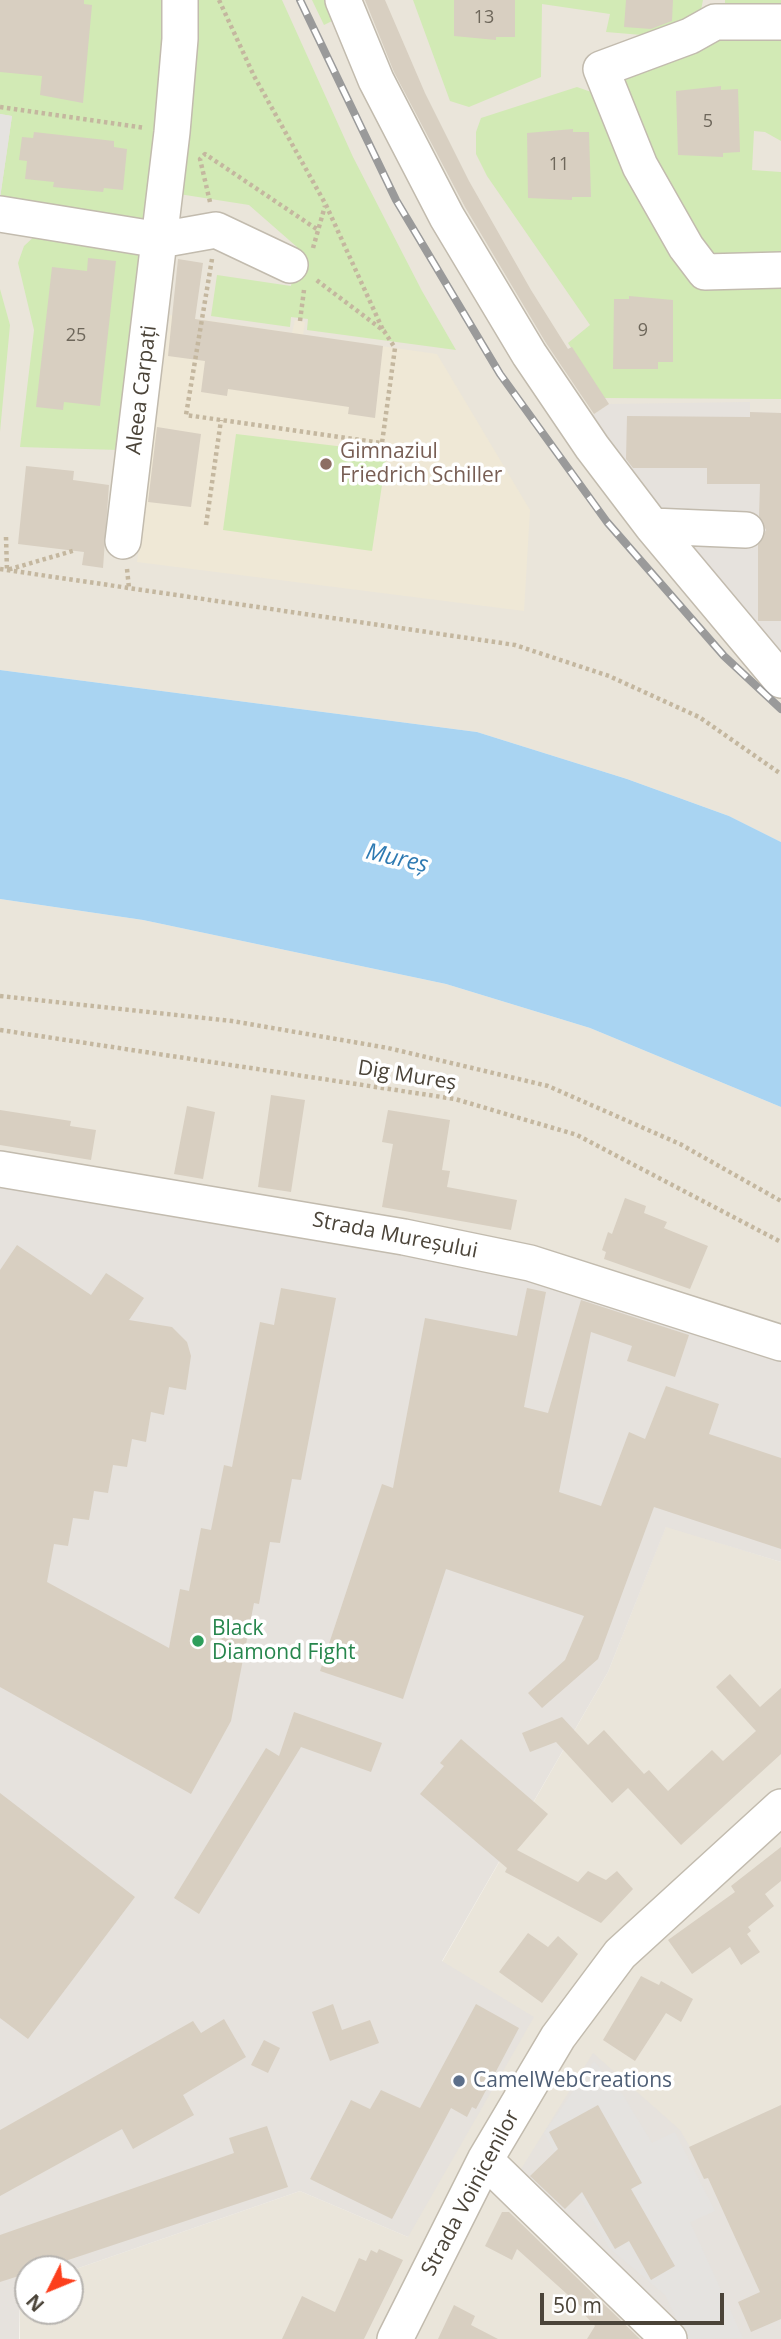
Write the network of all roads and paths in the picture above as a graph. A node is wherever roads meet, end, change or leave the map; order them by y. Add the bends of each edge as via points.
1 (180, 0) edge
2 (219, 0) edge
3 (343, 0) edge
4 (715, 11) edge
5 (781, 22) edge
6 (0, 107) edge
7 (172, 132) junction
8 (326, 205) junction
9 (0, 214) edge
10 (216, 230) junction
11 (318, 230) junction
12 (160, 240) junction
13 (298, 269) junction
14 (781, 270) edge
15 (300, 321) dead end
16 (384, 331) junction
17 (221, 420) junction
18 (206, 525) dead end
19 (652, 526) junction
20 (747, 530) dead end
21 (6, 537) dead end
22 (124, 541) dead end
23 (76, 550) dead end
24 (0, 569) edge
25 (7, 570) junction
26 (781, 680) edge
27 (781, 774) edge
28 (0, 996) edge
29 (0, 1030) edge
30 (0, 1169) edge
31 (781, 1201) edge
32 (781, 1242) edge
33 (781, 1343) edge
34 (781, 1807) edge
35 (485, 2160) junction
36 (395, 2339) edge
37 (669, 2339) edge

1 - 7 street, Aleea Carpați
2 - 8 path via 254,76
3 - 19 street via 376,80 447,217 529,354
4 - 5 street
4 - 14 street via 690,36 601,69 640,166 705,272
6 - 7 path
7 - 12 street, Aleea Carpați
8 - 11 path
8 - 16 path
9 - 12 street
10 - 11 path via 200,159 205,154
10 - 12 street
10 - 13 street
10 - 17 path via 186,415
11 - 13 path
12 - 22 street, Aleea Carpați
13 - 15 path
13 - 16 path
16 - 17 path via 395,348 382,443
17 - 18 path
19 - 20 street
19 - 26 street
21 - 25 path
23 - 25 path
24 - 25 path
25 - 27 path via 515,645 609,676 699,717
28 - 31 path via 232,1021 388,1048 548,1086 680,1144
29 - 32 path, Dig Mureș via 454,1099 577,1135
30 - 33 street, Strada Mureșului via 404,1237 530,1263
34 - 35 street, Strada Voinicenilor via 620,1954 548,2051
35 - 36 street, Strada Voinicenilor
35 - 37 street

